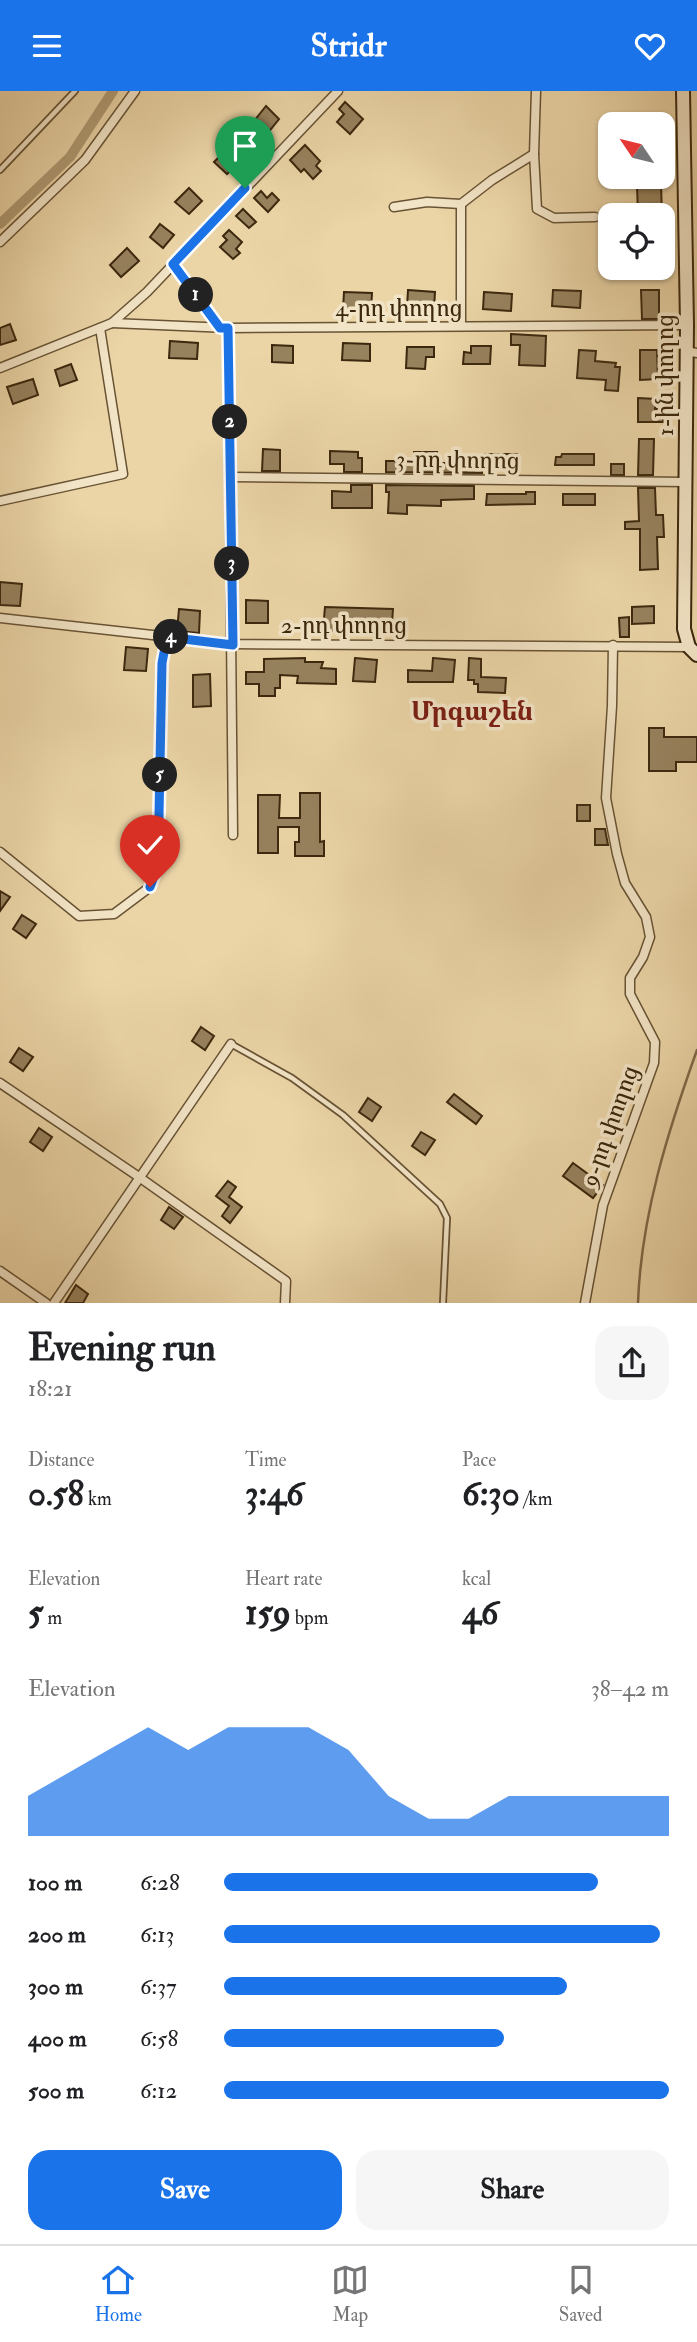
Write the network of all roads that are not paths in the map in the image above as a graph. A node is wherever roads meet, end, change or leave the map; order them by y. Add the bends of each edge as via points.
1 (75, 91) edge
2 (135, 91) edge
3 (338, 91) edge
4 (536, 91) edge
5 (683, 91) edge
6 (534, 154) junction
7 (0, 170) edge
8 (461, 204) junction
9 (394, 207) dead end
10 (595, 217) dead end
11 (0, 242) edge
12 (173, 264) junction
13 (111, 323) junction
14 (687, 325) junction
15 (461, 326) junction
16 (100, 328) junction
17 (224, 328) junction
18 (692, 352) edge
19 (0, 368) edge
20 (231, 478) junction
21 (686, 482) junction
22 (0, 501) edge
23 (0, 618) edge
24 (167, 637) junction
25 (233, 645) junction
26 (613, 645) junction
27 (693, 651) edge
28 (233, 835) dead end
29 (0, 852) edge
30 (231, 1044) joint
31 (0, 1083) edge
32 (139, 1177) junction
33 (0, 1271) edge
34 (46, 1303) edge
35 (54, 1303) edge
36 (285, 1303) edge
37 (443, 1303) edge
38 (585, 1303) edge

1 - 7 lane
2 - 11 street via 85,160
3 - 12 street
4 - 6 street
5 - 14 main road, 1-ին փողոց
6 - 8 street
6 - 10 street via 537,209 554,218
8 - 9 street via 426,202
8 - 15 street
12 - 13 street
12 - 17 street
13 - 16 street
13 - 17 street, 4-րդ փողոց
14 - 15 street, 4-րդ փողոց
14 - 18 main road, 1-ին փողոց
15 - 17 street, 4-րդ փողոց
16 - 19 street
16 - 22 street via 123,474
17 - 20 street
18 - 21 main road, 1-ին փողոց
20 - 21 street, 3-րդ փողոց
20 - 25 street
21 - 27 main road, 1-ին փողոց via 684,629
23 - 24 street, 2-րդ փողոց
24 - 25 street, 2-րդ փողոց
24 - 29 street via 162,663 158,865 150,887 114,914 79,916
25 - 26 street, 2-րդ փողոց
25 - 28 street
26 - 27 street, 2-րդ փողոց
26 - 38 street, 9-րդ փողոց via 606,797 625,883 646,917 650,937 630,978 630,994 655,1042 653,1063 603,1205
30 - 32 street
30 - 37 lane via 292,1078 343,1115 440,1204 447,1217
31 - 32 street
32 - 35 street
32 - 36 street via 286,1281
33 - 34 street

